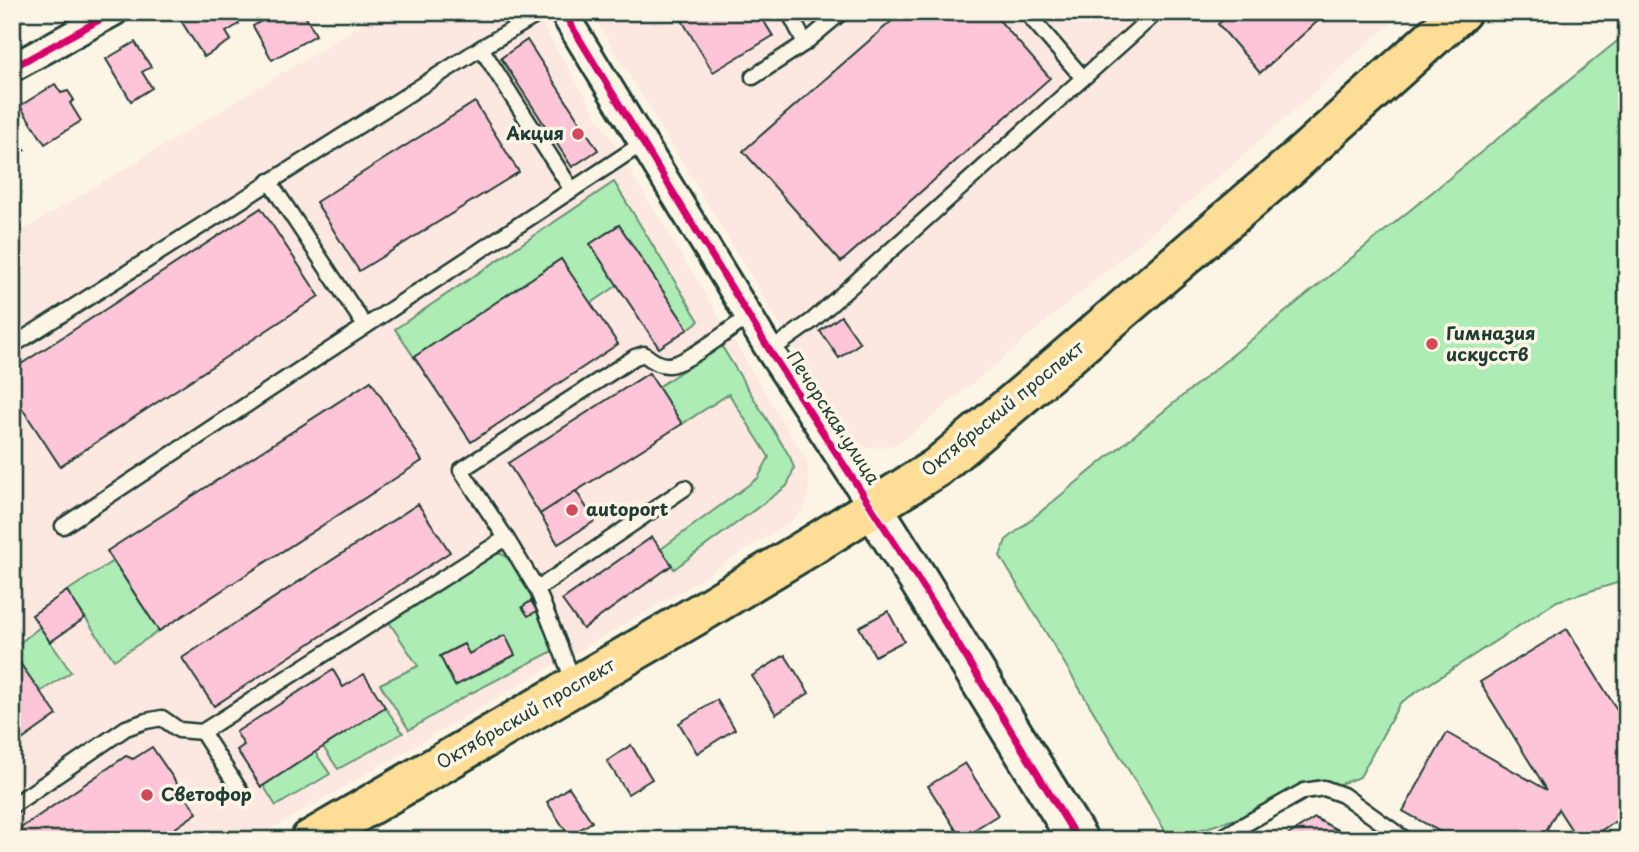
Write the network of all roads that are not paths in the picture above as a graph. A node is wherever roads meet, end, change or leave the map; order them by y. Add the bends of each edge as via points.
1 (114, 12) edge
2 (542, 12) edge
3 (563, 12) edge
4 (789, 12) edge
5 (842, 12) edge
6 (1027, 12) edge
7 (1157, 12) edge
8 (1461, 12) edge
9 (805, 43) junction
10 (481, 48) junction
11 (12, 68) edge
12 (752, 77) dead end
13 (1083, 78) junction
14 (643, 143) junction
15 (269, 181) junction
16 (572, 190) junction
17 (749, 316) junction
18 (365, 326) junction
19 (12, 346) edge
20 (770, 351) junction
21 (685, 488) dead end
22 (873, 508) junction
23 (63, 526) dead end
24 (506, 538) junction
25 (537, 589) junction
26 (575, 686) junction
27 (202, 732) junction
28 (242, 794) dead end
29 (12, 806) edge
30 (1070, 837) edge
31 (310, 840) edge
32 (1217, 840) edge
33 (1406, 840) edge

1 - 11 street
2 - 10 lane
3 - 14 street, Печорская улица
4 - 9 lane
5 - 9 lane
6 - 13 lane
7 - 13 lane
8 - 22 main road, Октябрьский проспект via 1021,397 936,468
9 - 12 lane
10 - 15 lane
10 - 16 lane
13 - 20 lane via 813,321
14 - 16 lane
14 - 17 street, Печорская улица
15 - 18 lane
15 - 19 lane
16 - 18 lane
17 - 20 street, Печорская улица
17 - 24 lane via 707,346 669,365 644,354 635,357 461,470
18 - 23 lane
20 - 22 street, Печорская улица
21 - 25 lane
22 - 26 main road, Октябрьский проспект
22 - 30 street, Печорская улица
24 - 25 lane
24 - 27 lane
25 - 26 lane
26 - 31 main road, Октябрьский проспект
27 - 28 lane
27 - 29 lane via 179,730 162,719 126,728
32 - 33 lane via 1304,790 1324,788 1343,795

